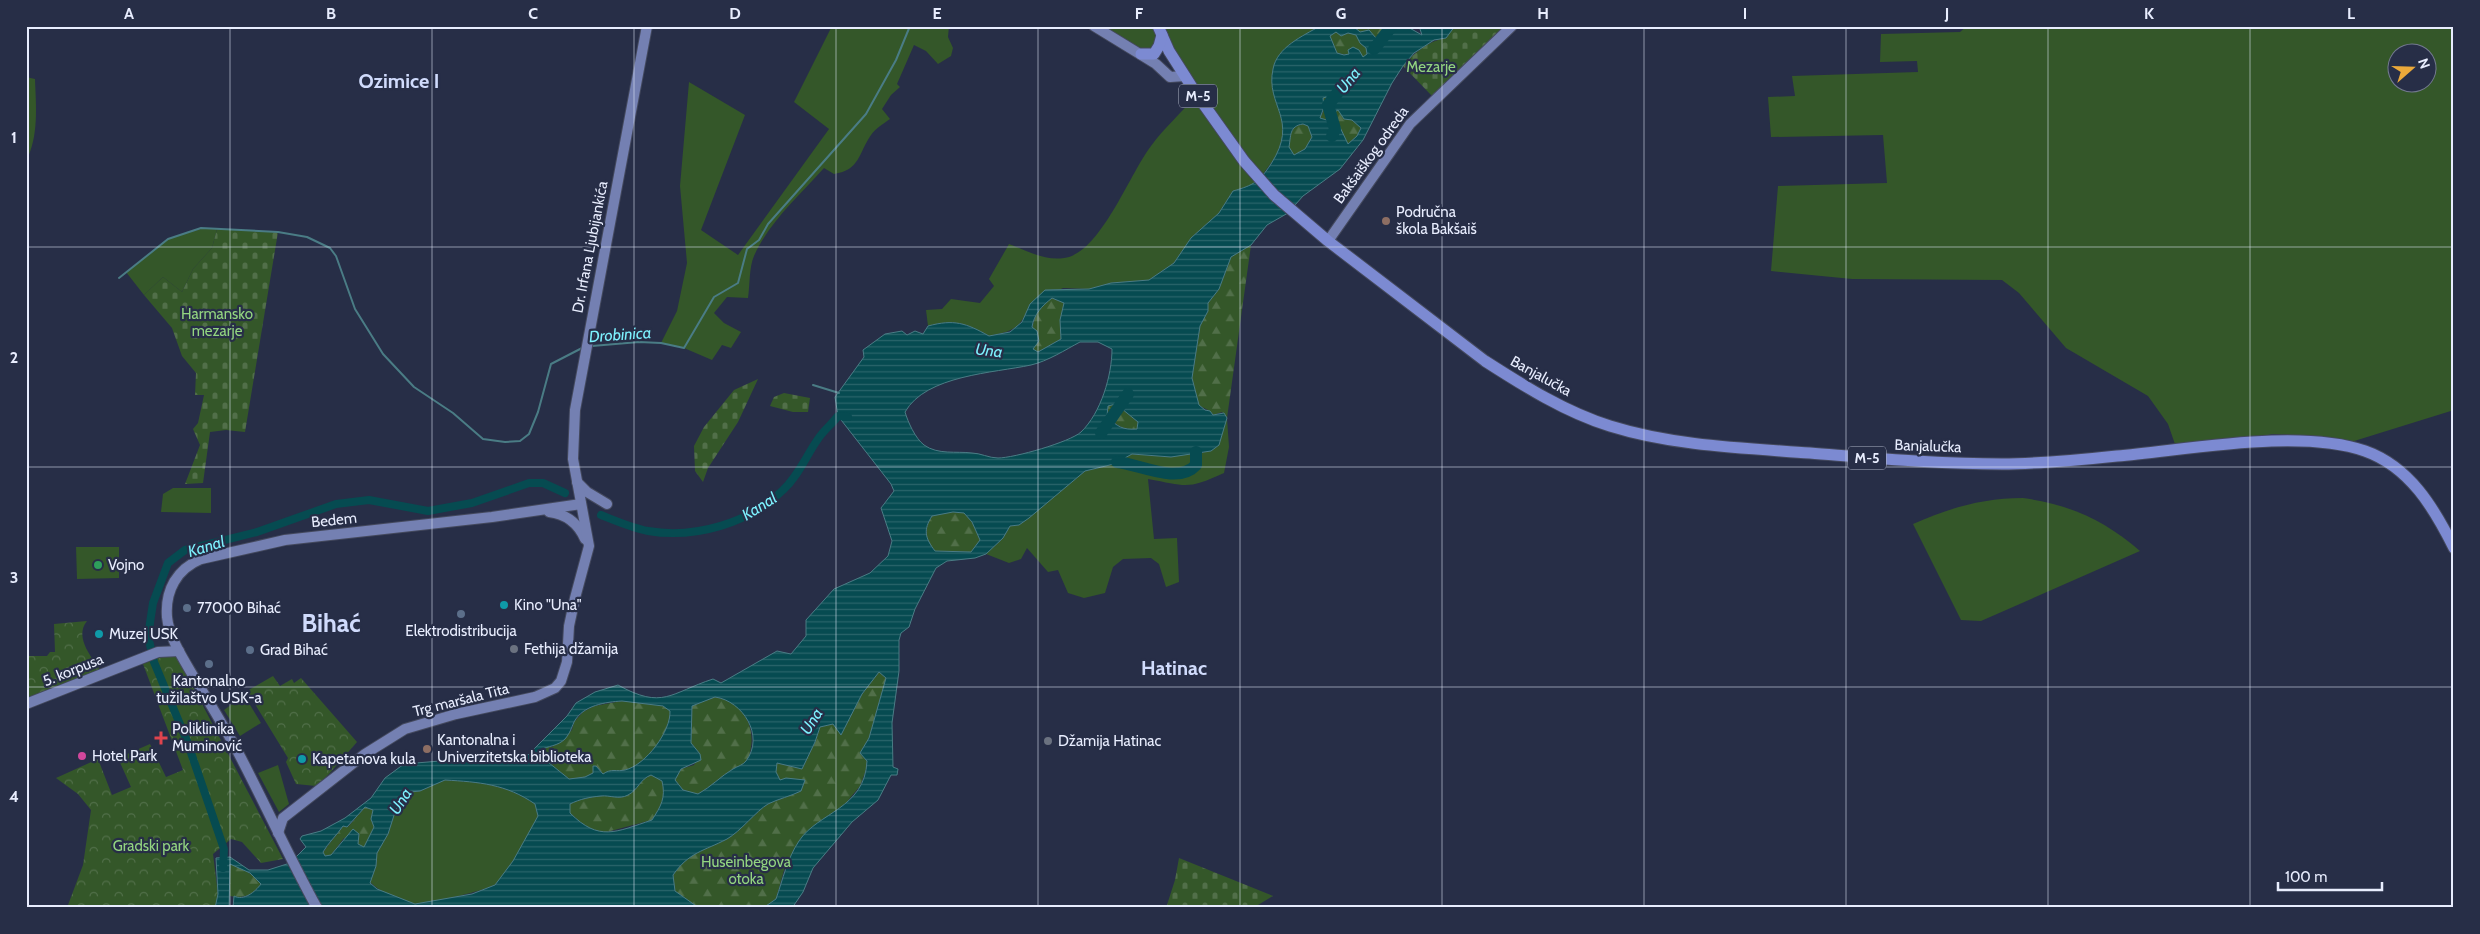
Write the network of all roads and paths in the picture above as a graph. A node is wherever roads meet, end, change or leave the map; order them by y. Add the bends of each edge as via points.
1 (647, 26) edge
2 (1094, 26) edge
3 (1512, 26) edge
4 (1160, 31) edge
5 (1141, 54) junction
6 (1182, 71) junction
7 (1328, 241) junction
8 (576, 481) junction
9 (581, 504) junction
10 (607, 504) dead end
11 (555, 508) junction
12 (540, 511) junction
13 (2454, 548) edge
14 (587, 552) junction
15 (172, 633) junction
16 (179, 651) junction
17 (158, 652) junction
18 (567, 662) joint
19 (26, 704) edge
20 (270, 817) junction
21 (283, 818) junction
22 (280, 837) junction
23 (317, 908) edge

1 - 8 main road, Dr. Irfana Ljubijankića via 573,436
2 - 5 main road
3 - 7 main road, Bakšaiškog odreda via 1432,100 1397,139
4 - 5 main road via 1159,46 1154,54
4 - 6 main road, M-5
5 - 6 main road via 1156,64
6 - 7 main road, Banjalučka / M-5 via 1244,161 1274,195
7 - 13 main road, Banjalučka / M-5 via 1485,361 1550,400 1610,426 1676,441 1730,447 2004,464 2226,445 2321,442 2367,452 2403,474 2424,496
8 - 9 main road, Dr. Irfana Ljubijankića
8 - 10 main road
8 - 11 main road via 570,497
9 - 11 main road, Bedem
9 - 14 main road, Dr. Irfana Ljubijankića
11 - 12 main road, Bedem
12 - 14 main road via 557,513 572,521 582,533
12 - 15 main road, Bedem via 285,540 201,559 179,573 174,581 167,608
14 - 18 main road, Dr. Irfana Ljubijankića via 569,626
15 - 16 main road, Bedem
15 - 17 main road
16 - 17 main road, 5. korpusa
16 - 20 main road, Bedem via 240,757
17 - 19 main road, 5. korpusa
18 - 21 main road, Trg maršala Tita via 560,680 549,691 406,729 365,754
20 - 21 main road
20 - 22 main road, Bedem
21 - 22 main road
22 - 23 main road, Bedem

